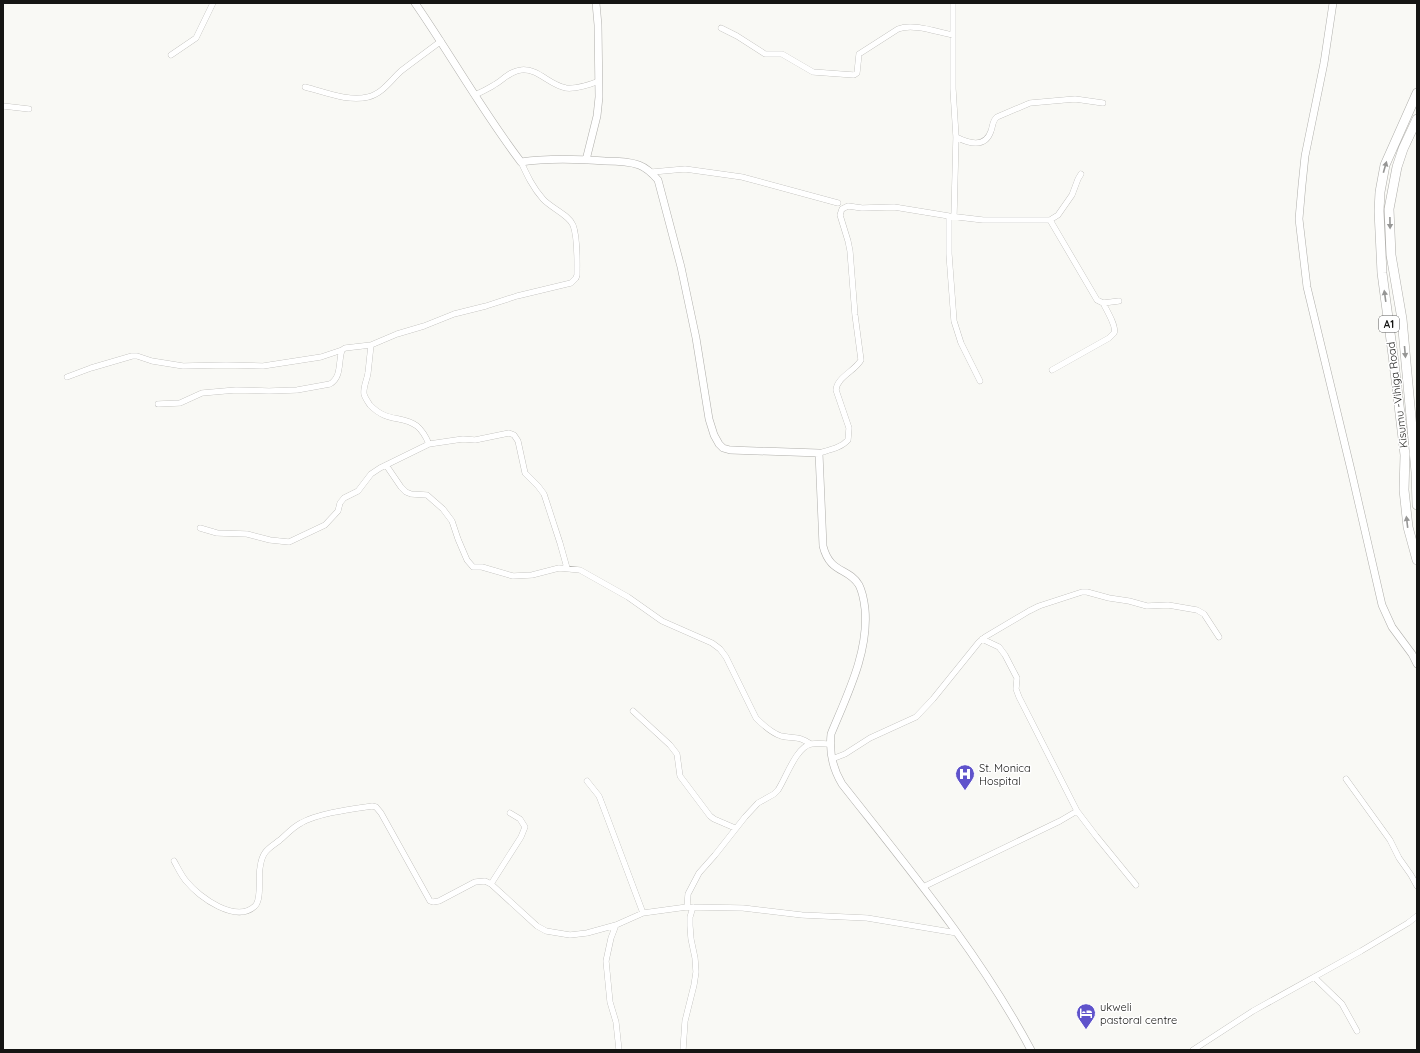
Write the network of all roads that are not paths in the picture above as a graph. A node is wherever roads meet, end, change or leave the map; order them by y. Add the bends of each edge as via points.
1 (214, 3) edge
2 (415, 3) edge
3 (596, 3) edge
4 (953, 3) edge
5 (1333, 3) edge
6 (720, 28) dead end
7 (953, 35) junction
8 (441, 41) junction
9 (171, 55) dead end
10 (599, 81) junction
11 (305, 87) dead end
12 (1417, 93) edge
13 (475, 95) junction
14 (1102, 103) dead end
15 (3, 106) edge
16 (29, 109) dead end
17 (1417, 119) edge
18 (956, 137) junction
19 (586, 160) junction
20 (520, 162) junction
21 (652, 172) junction
22 (1081, 174) dead end
23 (838, 203) dead end
24 (951, 216) junction
25 (1050, 220) junction
26 (1120, 301) dead end
27 (1103, 303) junction
28 (371, 345) junction
29 (342, 350) junction
30 (1052, 370) dead end
31 (67, 377) dead end
32 (980, 381) dead end
33 (158, 404) dead end
34 (429, 444) junction
35 (819, 453) junction
36 (386, 465) junction
37 (1417, 505) edge
38 (200, 528) dead end
39 (1417, 560) edge
40 (566, 568) junction
41 (1219, 637) dead end
42 (982, 639) junction
43 (1417, 664) edge
44 (633, 711) dead end
45 (811, 744) junction
46 (830, 744) junction
47 (832, 759) junction
48 (1346, 779) dead end
49 (587, 782) dead end
50 (1077, 811) junction
51 (510, 813) dead end
52 (736, 828) junction
53 (174, 861) dead end
54 (491, 884) junction
55 (1136, 885) dead end
56 (1417, 886) edge
57 (923, 887) junction
58 (690, 907) junction
59 (643, 913) junction
60 (1417, 916) edge
61 (616, 925) junction
62 (957, 933) junction
63 (1314, 977) junction
64 (1357, 1031) dead end
65 (619, 1050) edge
66 (683, 1050) edge
67 (1031, 1050) edge
68 (1193, 1050) edge

1 - 9 street via 196,38
2 - 8 street
3 - 10 street
4 - 7 street
5 - 43 street via 1302,185 1299,218 1306,280 1382,606 1392,627
6 - 7 street via 765,54 782,54 813,72 854,75 857,73 859,54 898,29 914,27
7 - 18 street
8 - 11 street via 401,71 383,89 369,97 344,98
8 - 13 street
10 - 13 street via 565,88 532,72 522,70 511,73
10 - 19 street via 597,116
39 -> 12 highway, Kisumu -Vihiga Road / A1 via 1408,527 1404,490 1405,455 1382,273 1379,211 1385,165
13 - 20 street
14 - 18 street via 1075,99 1030,103 997,117 993,121 991,133 983,142 972,143
15 - 16 street
17 -> 37 highway, Kisumu -Vihiga Road / A1 via 1397,167 1389,209 1391,255 1402,319
18 - 24 street
19 - 20 street
19 - 21 street via 638,164
20 - 28 street via 543,199 569,218 573,225 577,261 574,281 443,318
21 - 23 street via 685,169 742,177
21 - 35 street via 658,180 680,267 696,338 709,419 716,440 723,448 730,450
22 - 25 street via 1058,216
24 - 25 street via 996,220
24 - 32 street via 949,254 954,321 961,343
24 - 35 street via 880,206 848,206 840,212 850,252 854,315 861,360 836,387 849,428 848,440 834,449
25 - 27 street via 1095,298
26 - 27 street
27 - 30 street via 1115,329 1113,334
28 - 29 street
28 - 34 street via 368,374 364,385 365,398 383,416 418,426
29 - 31 street via 321,357 263,366 183,366 132,356
29 - 33 street via 338,377 330,384 297,390 202,393 180,403
34 - 36 street
34 - 40 street via 463,439 475,440 505,432 514,435 518,441 526,474 544,494
35 - 46 street via 823,546 834,567 858,584 863,594 866,620 858,666 831,734
36 - 38 street via 371,474 358,491 344,498 338,511 324,525 292,541 277,542 252,534 217,533
36 - 40 street via 406,492 427,495 443,509 452,521 467,560 473,567 513,576
40 - 45 street via 584,572 628,597 662,621 720,649 756,718 782,736 800,738
41 - 42 street via 1204,614 1197,610 1168,605 1147,606 1087,592 1077,593 1029,611
42 - 47 street via 916,717
42 - 50 street via 999,647 1008,661 1017,678 1017,693
44 - 52 street via 677,754 680,776 710,816
45 - 46 street
45 - 52 street via 801,749 778,790 758,803
46 - 47 street
47 - 57 street via 836,775 842,784
48 - 56 street via 1390,840
49 - 59 street via 599,796
50 - 55 street
50 - 57 street
51 - 54 street via 520,819 525,827 522,837
52 - 58 street via 696,879 688,894
53 - 54 street via 186,882 203,896 222,909 244,912 257,904 260,867 263,854 268,848 306,820 372,806 381,813 430,901 438,901 474,882 485,881
54 - 61 street via 537,926 546,931 570,935
57 - 62 street
58 - 59 street
58 - 62 street via 743,908 802,915 867,918
58 - 66 street via 696,972 685,1021
59 - 61 street
60 - 63 street
61 - 65 street via 606,961
62 - 67 street via 1004,1002
63 - 64 street via 1342,1004
63 - 68 street via 1253,1011

